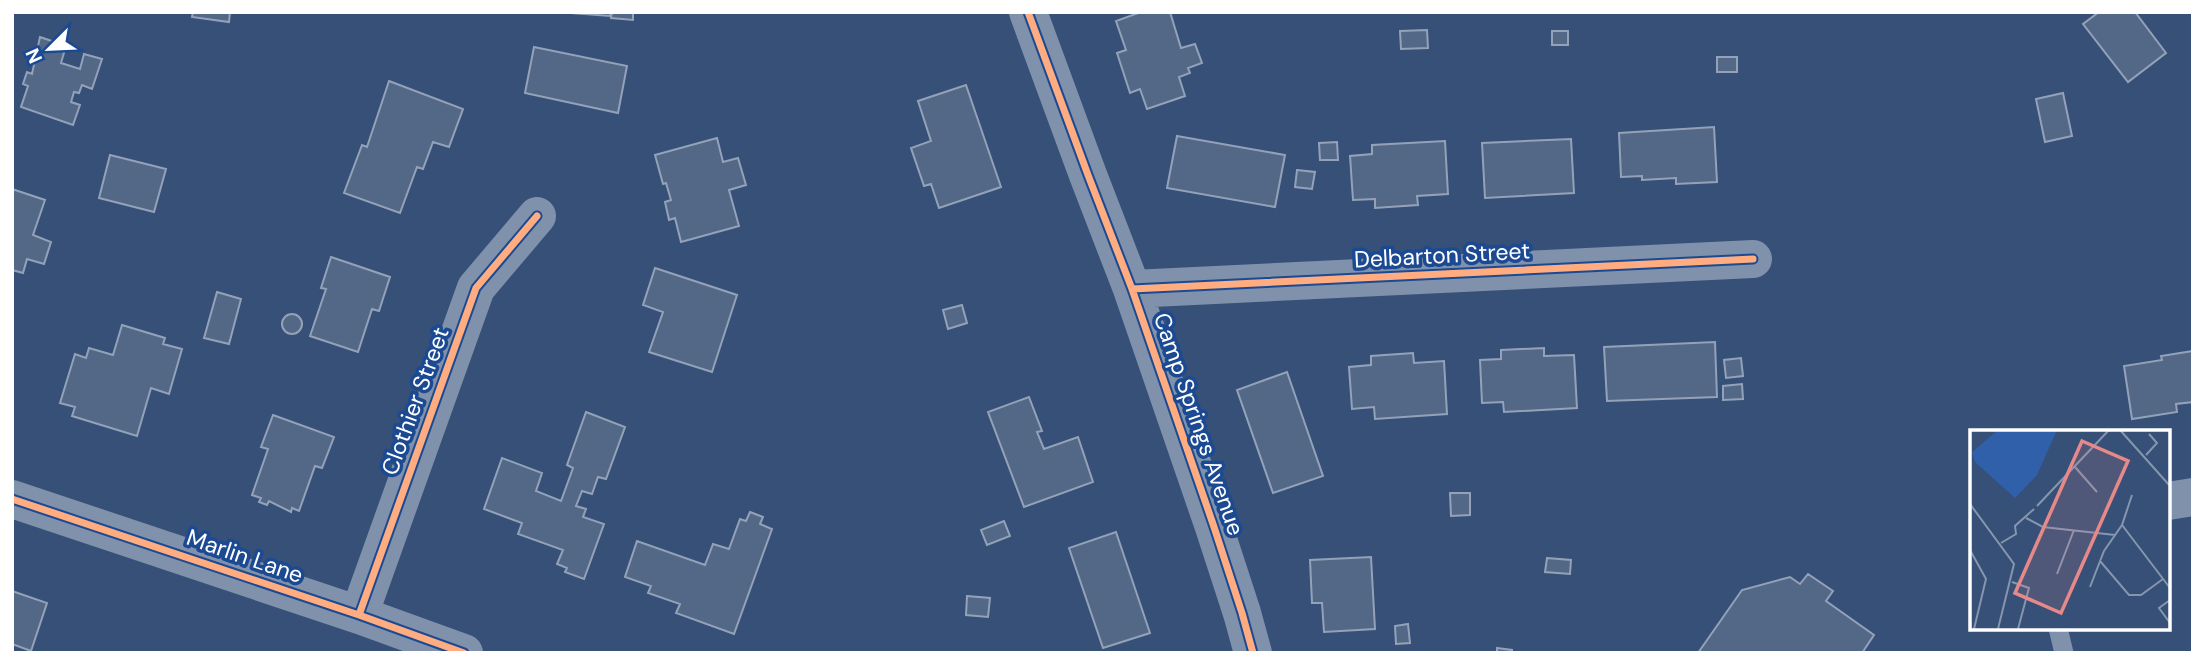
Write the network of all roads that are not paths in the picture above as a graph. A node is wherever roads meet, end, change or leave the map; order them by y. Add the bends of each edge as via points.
1 (1028, 12) edge
2 (537, 216) dead end
3 (1753, 259) dead end
4 (1132, 289) junction
5 (2193, 497) edge
6 (12, 499) edge
7 (2170, 501) edge
8 (359, 615) junction
9 (2058, 630) edge
10 (464, 653) edge
11 (1253, 653) edge
12 (2064, 653) edge

1 - 4 street, Camp Springs Avenue
2 - 8 street, Clothier Street via 476,288
3 - 4 street, Delbarton Street
4 - 11 street, Camp Springs Avenue
5 - 7 street
6 - 8 street, Marlin Lane
8 - 10 street, Marlin Lane
9 - 12 lane

